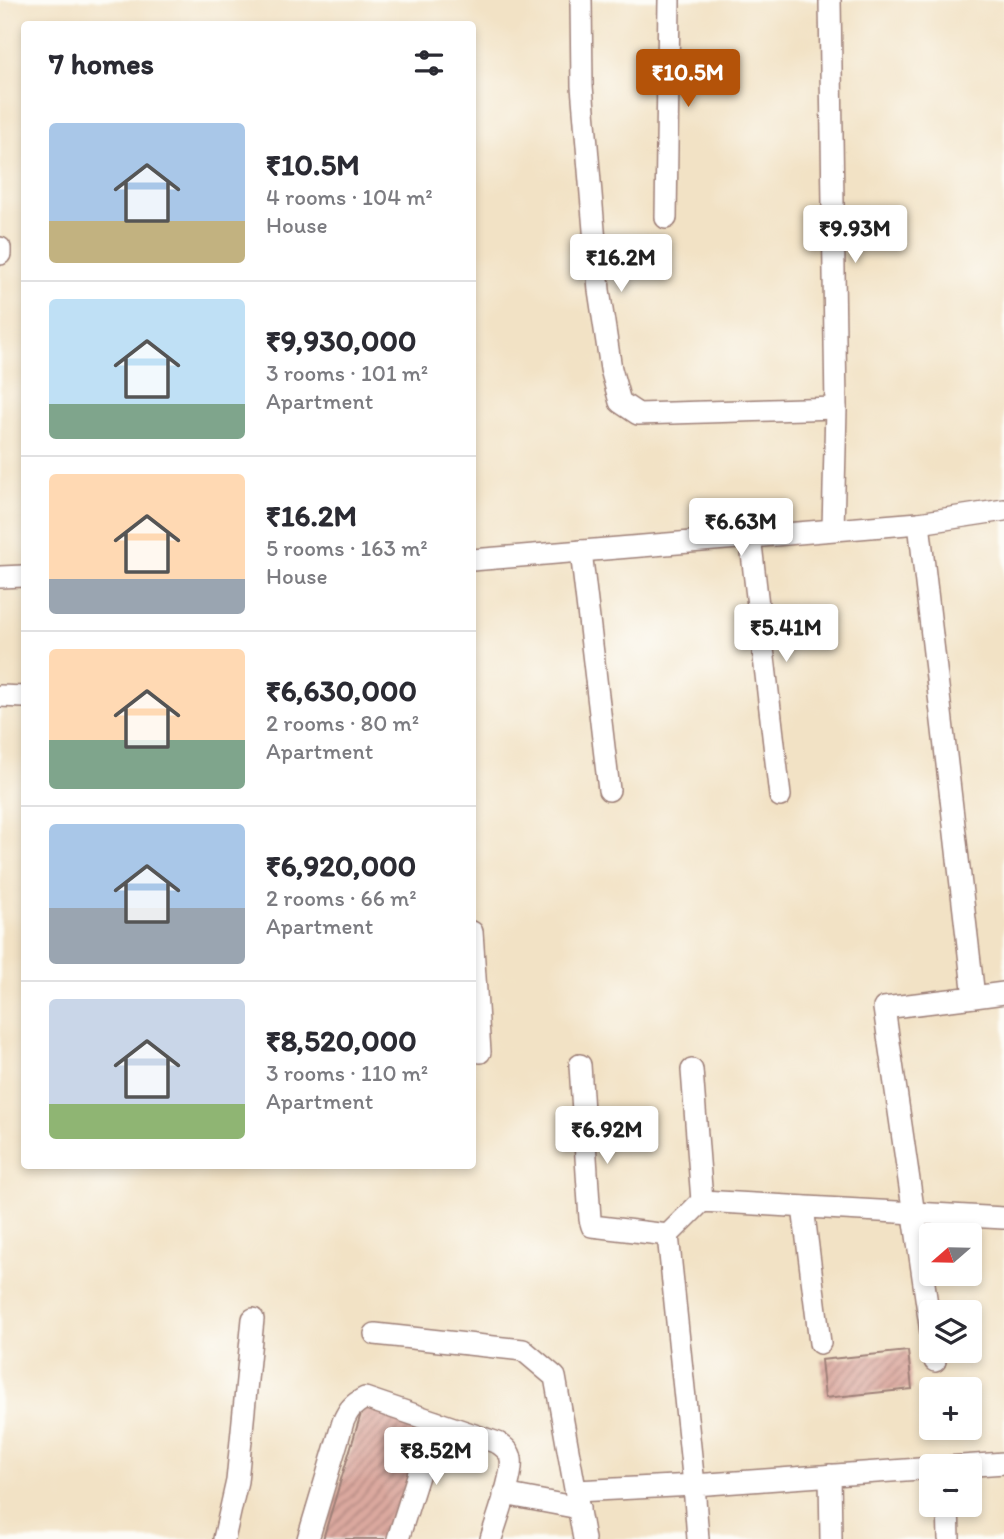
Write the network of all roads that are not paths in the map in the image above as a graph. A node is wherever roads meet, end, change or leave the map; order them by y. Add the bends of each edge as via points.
1 (581, 0) edge
2 (669, 0) edge
3 (830, 0) edge
4 (666, 218) dead end
5 (0, 248) edge
6 (0, 254) edge
7 (836, 408) junction
8 (1004, 510) edge
9 (919, 523) junction
10 (833, 529) junction
11 (750, 536) junction
12 (581, 551) junction
13 (476, 560) edge
14 (21, 576) edge
15 (0, 577) edge
16 (0, 696) edge
17 (21, 697) edge
18 (609, 790) dead end
19 (780, 796) dead end
20 (476, 992) edge
21 (1004, 993) edge
22 (974, 997) junction
23 (480, 1052) dead end
24 (580, 1065) dead end
25 (692, 1070) dead end
26 (702, 1202) junction
27 (803, 1207) junction
28 (913, 1214) junction
29 (1004, 1218) edge
30 (668, 1235) junction
31 (926, 1300) edge
32 (253, 1319) dead end
33 (375, 1334) dead end
34 (820, 1343) dead end
35 (435, 1422) junction
36 (1004, 1463) edge
37 (982, 1464) edge
38 (919, 1468) edge
39 (830, 1475) junction
40 (694, 1485) junction
41 (504, 1494) junction
42 (577, 1500) junction
43 (948, 1517) edge
44 (223, 1539) edge
45 (308, 1539) edge
46 (398, 1539) edge
47 (491, 1539) edge
48 (584, 1539) edge
49 (698, 1539) edge
50 (831, 1539) edge
51 (949, 1539) edge

1 - 7 street via 582,86 599,290 620,402 638,414
2 - 4 street
3 - 7 street
5 - 6 street
7 - 10 street
8 - 9 street
9 - 10 street
9 - 22 street
10 - 11 street
11 - 12 street
11 - 19 street
12 - 13 street
12 - 18 street
14 - 15 street
16 - 17 street
20 - 23 street
21 - 22 street
22 - 28 street via 884,1008
24 - 30 street via 592,1226
25 - 26 street
26 - 27 street
26 - 30 street
27 - 28 street
27 - 34 street
28 - 29 street
28 - 31 street
30 - 40 street
32 - 44 street via 237,1482
33 - 42 street via 523,1350 555,1377
35 - 41 street via 506,1448 511,1471
35 - 45 street via 365,1398 355,1403 343,1422
35 - 46 street
36 - 37 street
38 - 39 street
39 - 40 street
39 - 50 street
40 - 42 street
40 - 49 street
41 - 42 street
41 - 47 street
42 - 48 street
43 - 51 street

